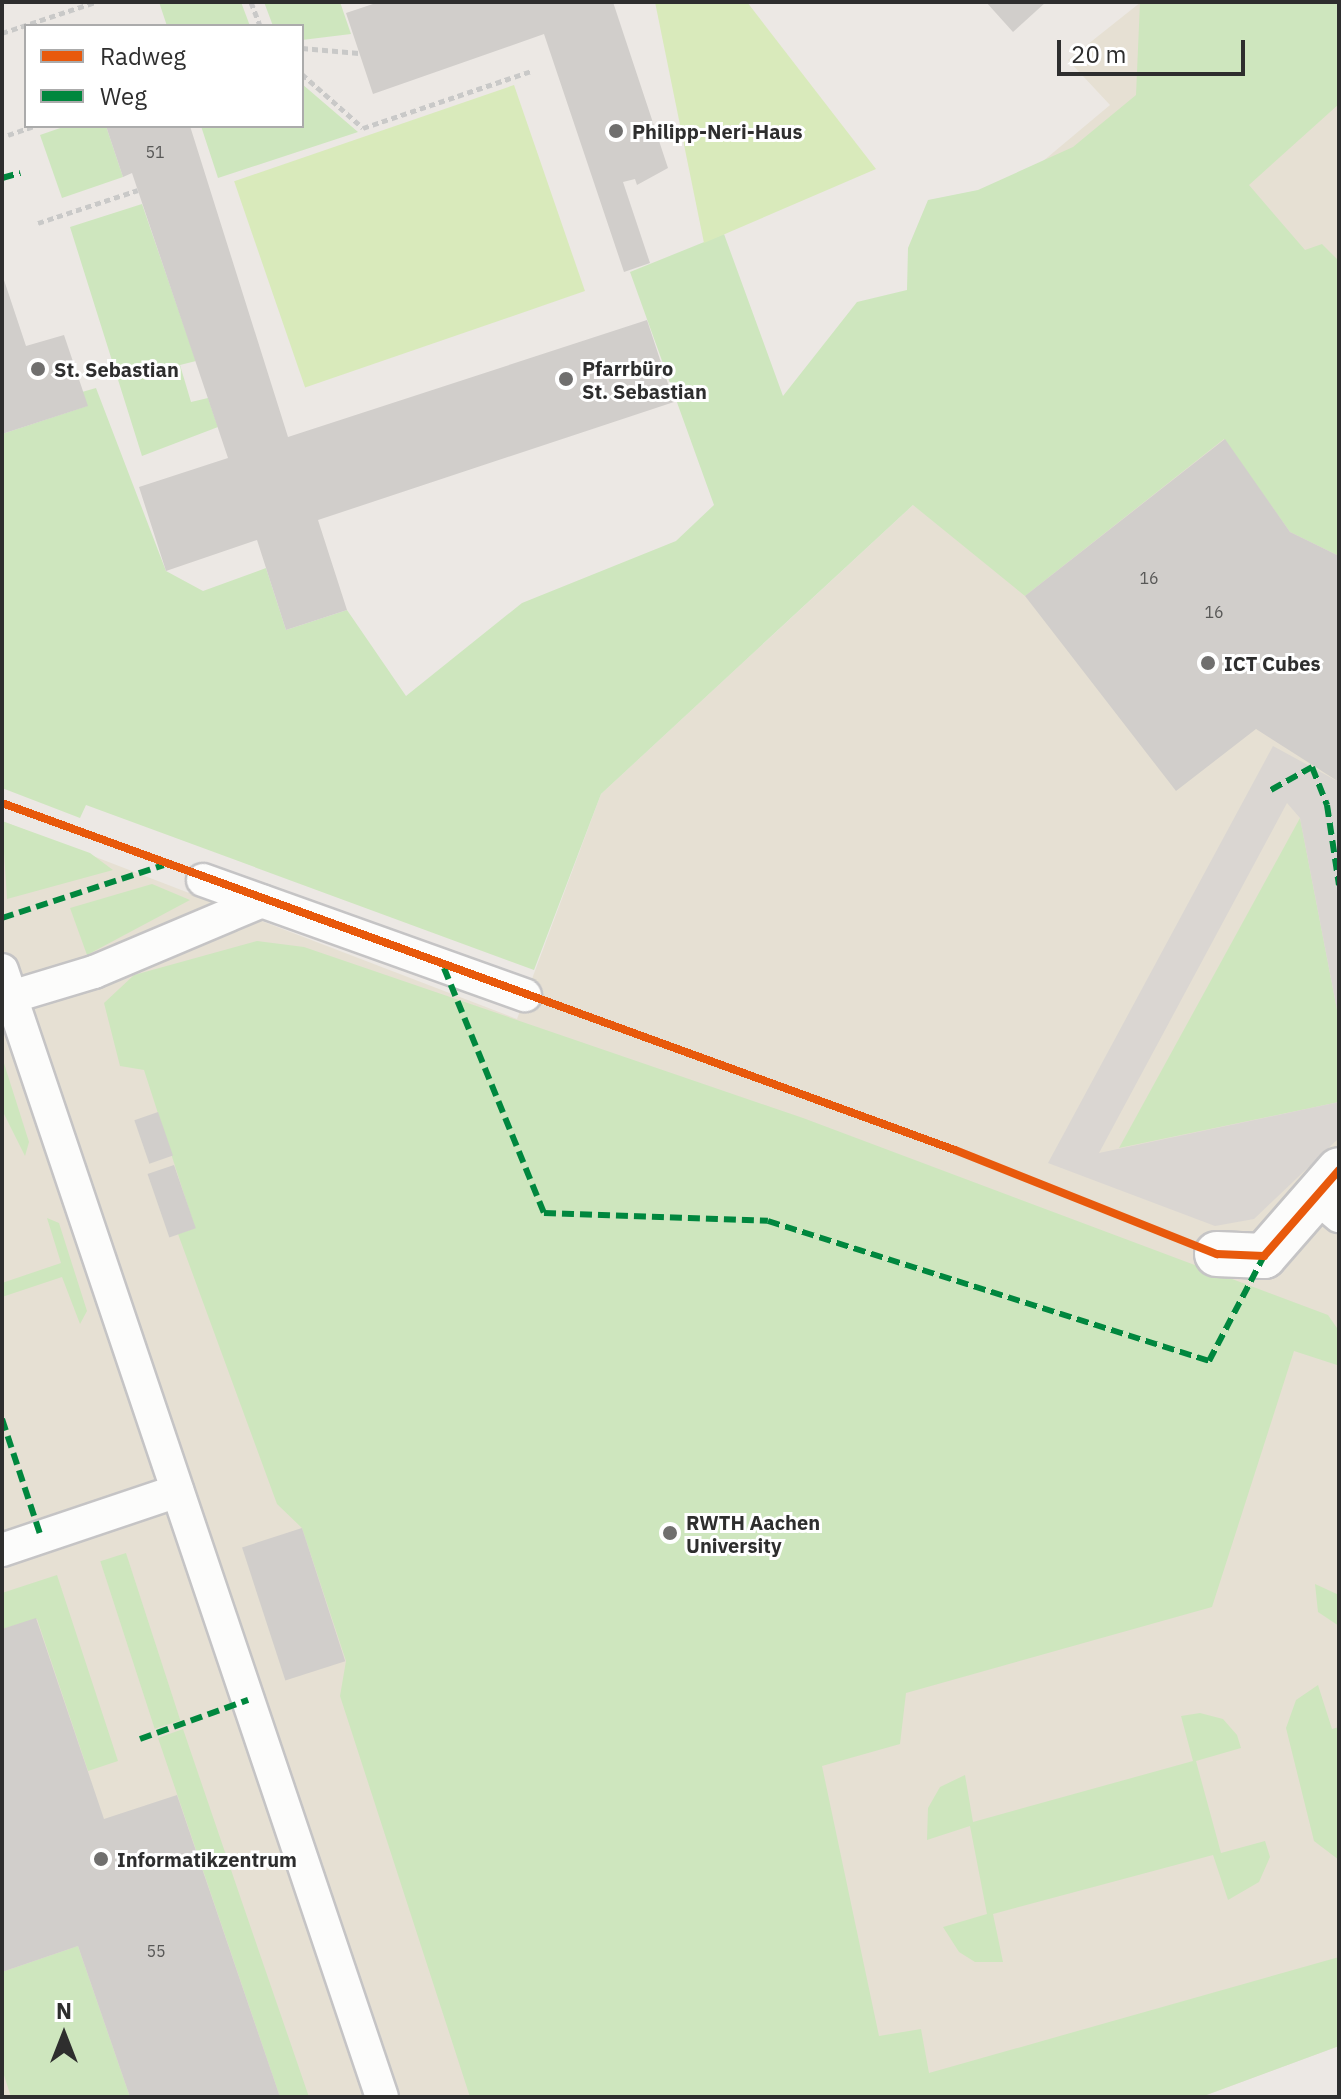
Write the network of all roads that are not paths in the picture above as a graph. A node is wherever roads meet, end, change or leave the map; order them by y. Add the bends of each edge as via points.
1 (203, 880) dead end
2 (262, 901) junction
3 (7, 984) edge
4 (525, 995) dead end
5 (1331, 1194) edge
6 (1217, 1254) dead end
7 (177, 1491) junction
8 (2, 1550) edge
9 (382, 2097) edge

1 - 2 lane
2 - 3 lane via 94,972
2 - 4 lane
3 - 7 lane
5 - 6 street via 1264,1256
7 - 8 lane
7 - 9 lane

